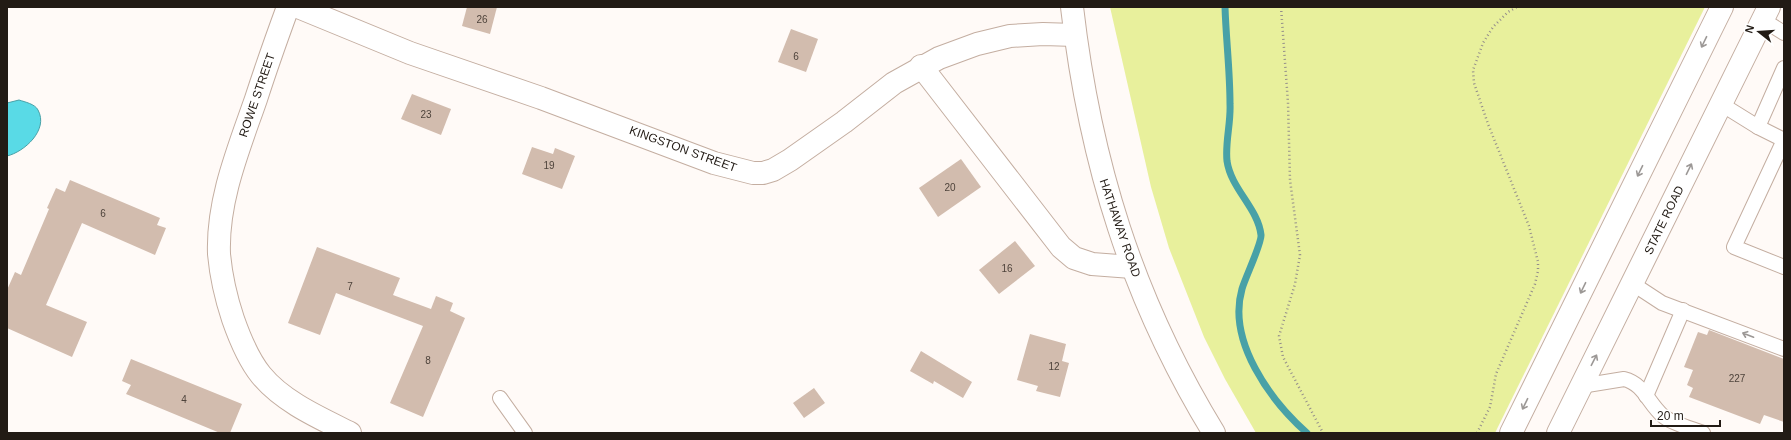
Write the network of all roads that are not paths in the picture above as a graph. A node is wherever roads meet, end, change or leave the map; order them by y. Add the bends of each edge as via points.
1 (288, 7) edge
2 (298, 7) edge
3 (1072, 7) edge
4 (1722, 7) edge
5 (1766, 13) edge
6 (1784, 33) edge
7 (1075, 35) junction
8 (921, 66) junction
9 (1784, 68) edge
10 (1721, 104) junction
11 (1758, 127) junction
12 (1784, 140) edge
13 (1784, 267) edge
14 (1132, 268) junction
15 (1632, 284) junction
16 (1683, 310) junction
17 (1784, 349) edge
18 (1581, 386) junction
19 (1646, 396) junction
20 (500, 398) dead end
21 (350, 433) edge
22 (525, 433) edge
23 (1214, 433) edge
24 (1511, 433) edge
25 (1558, 433) edge
26 (1703, 433) edge

1 - 21 street, ROWE STREET via 237,151 228,184 220,228 219,253 222,277 235,325 248,354 262,376 302,408
2 - 8 street, KINGSTON STREET via 410,53 542,98 714,163 753,173 773,170 802,152 894,83
3 - 7 street, HATHAWAY ROAD
4 -> 24 street
5 - 6 lane
5 - 10 street, STATE ROAD
7 - 8 street, KINGSTON STREET via 1010,36 958,50
7 - 14 street, HATHAWAY ROAD via 1099,164
8 - 14 street via 1061,247 1074,258 1092,264
9 - 11 lane
10 - 11 lane
15 -> 10 street, STATE ROAD
11 - 12 lane
12 - 13 lane via 1734,247
14 - 23 street, HATHAWAY ROAD via 1164,341
15 - 16 lane via 1662,303
18 -> 15 street, STATE ROAD
17 -> 16 lane
16 - 19 lane
18 - 19 lane via 1624,379 1639,385
18 - 25 street, STATE ROAD
19 - 26 lane via 1664,417
20 - 22 lane

